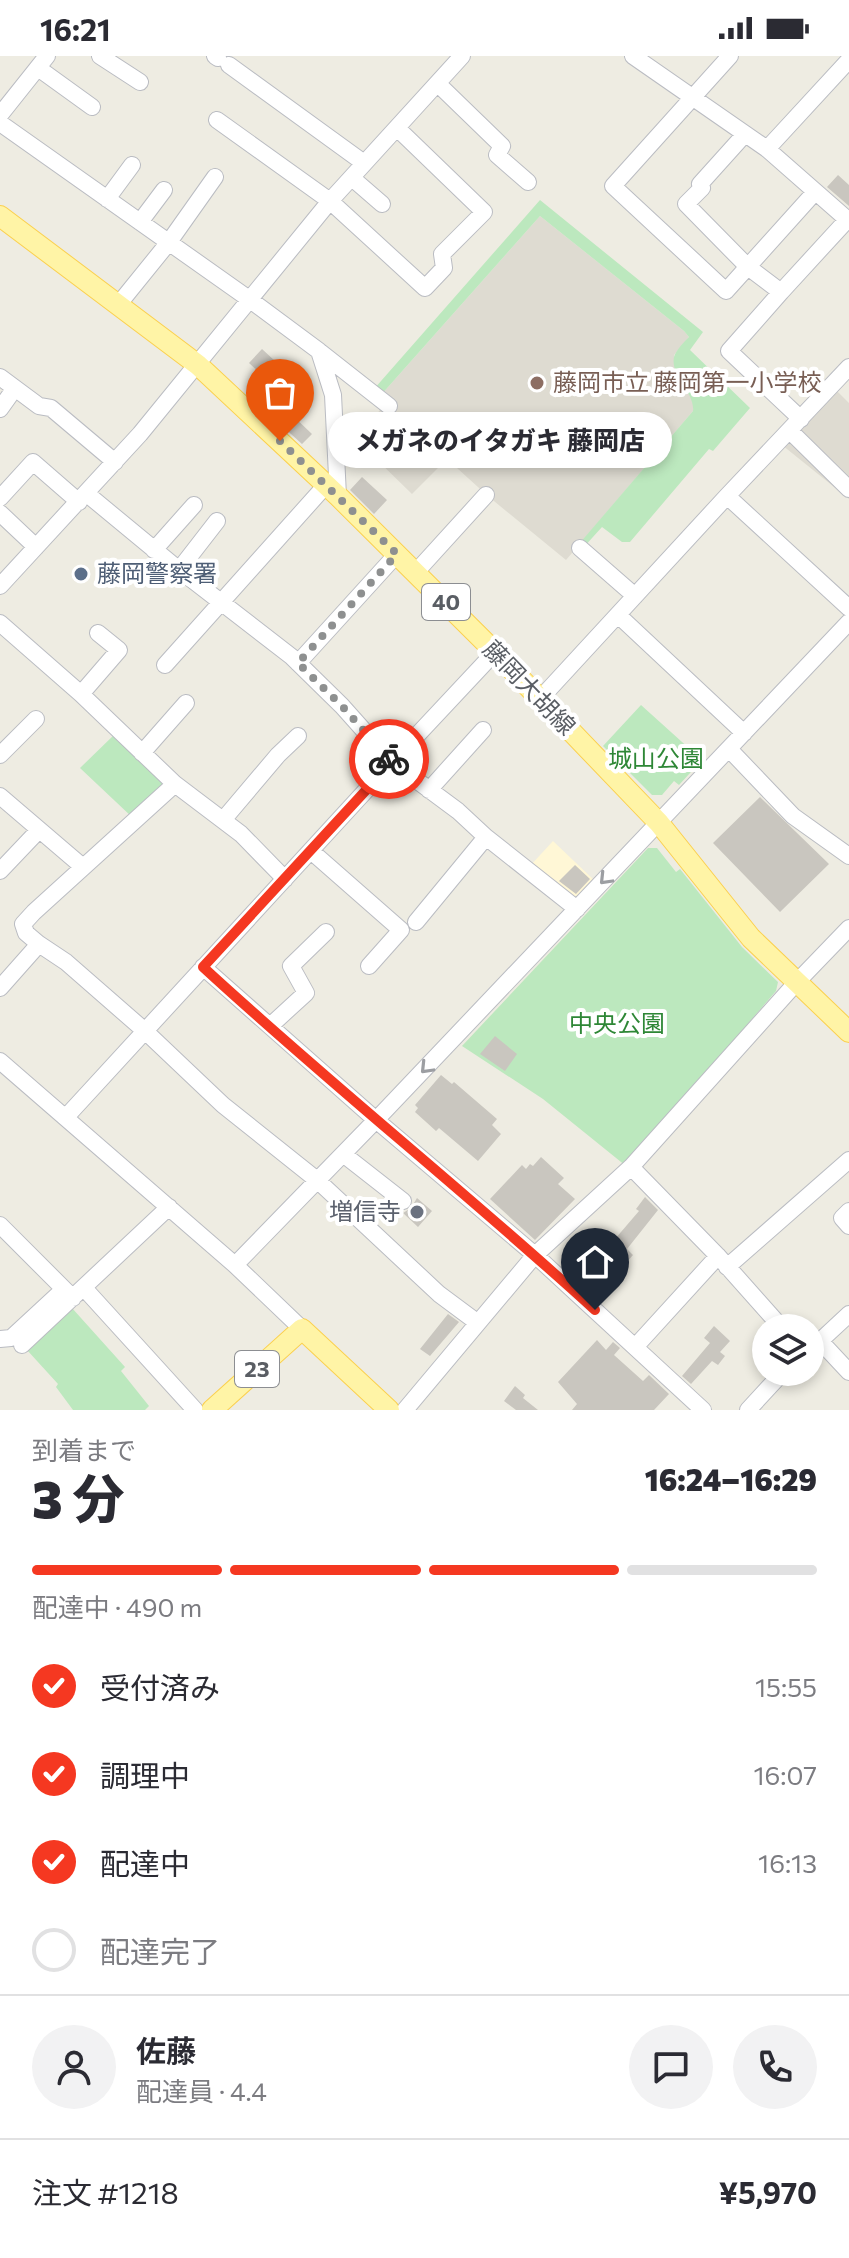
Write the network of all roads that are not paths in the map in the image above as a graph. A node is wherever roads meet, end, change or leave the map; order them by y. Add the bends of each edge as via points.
1 (100, 56) edge
2 (462, 56) edge
3 (730, 56) edge
4 (639, 58) edge
5 (221, 60) edge
6 (849, 60) edge
7 (43, 62) edge
8 (140, 82) dead end
9 (438, 84) junction
10 (692, 97) junction
11 (92, 107) dead end
12 (0, 115) edge
13 (217, 120) dead end
14 (0, 123) edge
15 (398, 129) junction
16 (745, 134) junction
17 (767, 149) junction
18 (364, 163) junction
19 (132, 165) dead end
20 (215, 177) dead end
21 (352, 178) junction
22 (528, 182) dead end
23 (814, 188) junction
24 (164, 190) dead end
25 (107, 199) junction
26 (330, 201) junction
27 (382, 204) dead end
28 (0, 216) edge
29 (848, 221) edge
30 (140, 222) junction
31 (169, 242) junction
32 (748, 267) junction
33 (781, 292) junction
34 (249, 299) junction
35 (118, 305) junction
36 (319, 351) junction
37 (198, 365) junction
38 (849, 367) edge
39 (0, 377) edge
40 (15, 388) junction
41 (389, 406) dead end
42 (0, 409) edge
43 (796, 425) junction
44 (115, 462) junction
45 (849, 489) edge
46 (332, 490) junction
47 (486, 495) dead end
48 (727, 496) junction
49 (0, 498) edge
50 (83, 498) junction
51 (194, 505) dead end
52 (0, 513) edge
53 (217, 521) dead end
54 (36, 547) junction
55 (580, 548) dead end
56 (154, 550) junction
57 (397, 554) junction
58 (179, 570) junction
59 (416, 572) junction
60 (0, 586) edge
61 (635, 596) junction
62 (221, 602) junction
63 (849, 608) edge
64 (618, 615) junction
65 (0, 623) edge
66 (848, 625) edge
67 (98, 633) dead end
68 (495, 652) junction
69 (298, 663) junction
70 (165, 665) dead end
71 (81, 694) junction
72 (540, 699) junction
73 (186, 703) dead end
74 (36, 719) dead end
75 (483, 730) dead end
76 (744, 733) junction
77 (298, 736) dead end
78 (729, 749) junction
79 (142, 753) junction
80 (0, 755) edge
81 (392, 762) junction
82 (175, 784) junction
83 (429, 790) junction
84 (0, 796) edge
85 (223, 820) junction
86 (659, 823) junction
87 (39, 830) junction
88 (486, 837) junction
89 (311, 851) junction
90 (849, 856) edge
91 (83, 867) junction
92 (0, 871) edge
93 (285, 879) junction
94 (577, 909) junction
95 (416, 922) dead end
96 (849, 928) edge
97 (326, 932) dead end
98 (39, 944) junction
99 (369, 966) dead end
100 (203, 967) junction
101 (796, 983) junction
102 (0, 988) edge
103 (270, 1026) junction
104 (145, 1031) junction
105 (849, 1032) edge
106 (0, 1061) edge
107 (66, 1117) junction
108 (376, 1120) junction
109 (343, 1154) junction
110 (849, 1160) edge
111 (631, 1167) junction
112 (317, 1180) junction
113 (403, 1201) dead end
114 (169, 1207) junction
115 (849, 1211) edge
116 (0, 1225) edge
117 (849, 1226) edge
118 (535, 1255) junction
119 (723, 1262) junction
120 (235, 1265) junction
121 (74, 1291) junction
122 (769, 1314) edge
123 (849, 1314) edge
124 (478, 1323) junction
125 (302, 1329) junction
126 (824, 1336) edge
127 (0, 1339) edge
128 (22, 1345) dead end
129 (636, 1346) junction
130 (824, 1351) edge
131 (849, 1372) edge
132 (770, 1386) edge
133 (195, 1410) edge
134 (212, 1410) edge
135 (389, 1410) edge
136 (405, 1410) edge
137 (703, 1410) edge
138 (748, 1410) edge

1 - 8 street
2 - 9 street
3 - 10 street
4 - 10 street
5 - 18 street
6 - 17 street
7 - 11 street
7 - 12 street
9 - 15 street
9 - 22 street via 502,146 497,155
10 - 16 street
10 - 32 street via 613,186 726,291
13 - 26 street
14 - 25 street
15 - 18 street
15 - 26 street via 484,212 442,254 444,268 425,288
16 - 17 street
16 - 32 street via 686,204
17 - 23 street
18 - 21 street
19 - 25 street
20 - 31 street
21 - 26 street
21 - 27 street
23 - 29 street
23 - 32 street
24 - 30 street
25 - 30 street
26 - 34 street
28 - 35 main road, 藤岡大胡線 / 40
29 - 33 street
30 - 31 street
31 - 34 street
31 - 35 street
32 - 33 street
33 - 43 street via 729,351
34 - 36 street
34 - 37 street
35 - 37 main road, 藤岡大胡線 / 40
36 - 41 street
36 - 46 street via 333,395
37 - 44 street
37 - 46 main road, 藤岡大胡線 / 40
38 - 43 street
39 - 40 street
40 - 42 street
40 - 44 street via 39,406 51,408
43 - 45 street
43 - 48 street
44 - 50 street
46 - 57 main road, 藤岡大胡線 / 40
46 - 62 street
47 - 59 street
48 - 61 street
48 - 63 street
49 - 50 street via 33,462
50 - 54 street
50 - 56 street
51 - 56 street
52 - 54 street
53 - 58 street
54 - 60 street
55 - 61 street
56 - 58 street
57 - 59 main road, 藤岡大胡線 / 40
57 - 69 street
58 - 62 street
59 - 68 main road, 藤岡大胡線 / 40
61 - 64 street
62 - 69 street
62 - 70 street
64 - 72 street
64 - 76 street
65 - 71 street
66 - 76 street
67 - 71 street via 119,650
68 - 72 main road, 藤岡大胡線 / 40
68 - 81 street
69 - 81 street
71 - 79 street
72 - 86 main road, 藤岡大胡線 / 40
73 - 79 street
74 - 80 street
75 - 83 street
76 - 78 street
77 - 85 street
78 - 86 street
78 - 90 street via 793,816
79 - 82 street
81 - 83 street
81 - 89 street
82 - 85 street
82 - 91 street
83 - 88 street
84 - 87 street
85 - 93 street
86 -> 94 street
86 - 101 main road, 藤岡大胡線 / 40 via 751,938
87 - 91 street
87 - 92 street
88 - 94 street
88 - 95 street
89 - 93 street
89 - 99 street via 401,930
91 - 98 street via 23,924
93 - 100 street
94 -> 108 street
96 - 101 street
97 - 103 street via 291,966 306,993
98 - 102 street
98 - 104 street
100 - 103 street
100 - 104 street
101 - 105 main road, 藤岡大胡線 / 40
101 - 111 street
103 - 108 street
104 - 107 street
104 - 112 street via 223,1105
106 - 107 street
107 - 114 street
108 - 109 street
108 - 118 street
109 - 112 street
109 - 113 street
110 - 119 street
111 - 118 street
111 - 119 street
112 - 120 street
112 - 124 street via 439,1294
114 - 120 street
114 - 121 street
115 - 117 street via 842,1218
116 - 121 street
118 - 124 street
118 - 129 street
119 - 122 street
119 - 129 street
120 - 125 street
121 - 127 street via 11,1338
121 - 128 street
121 - 133 street
123 - 126 street
124 - 136 street
125 - 134 main road, 23
125 - 135 main road, 23
129 - 137 street
130 - 131 street
132 - 138 street

